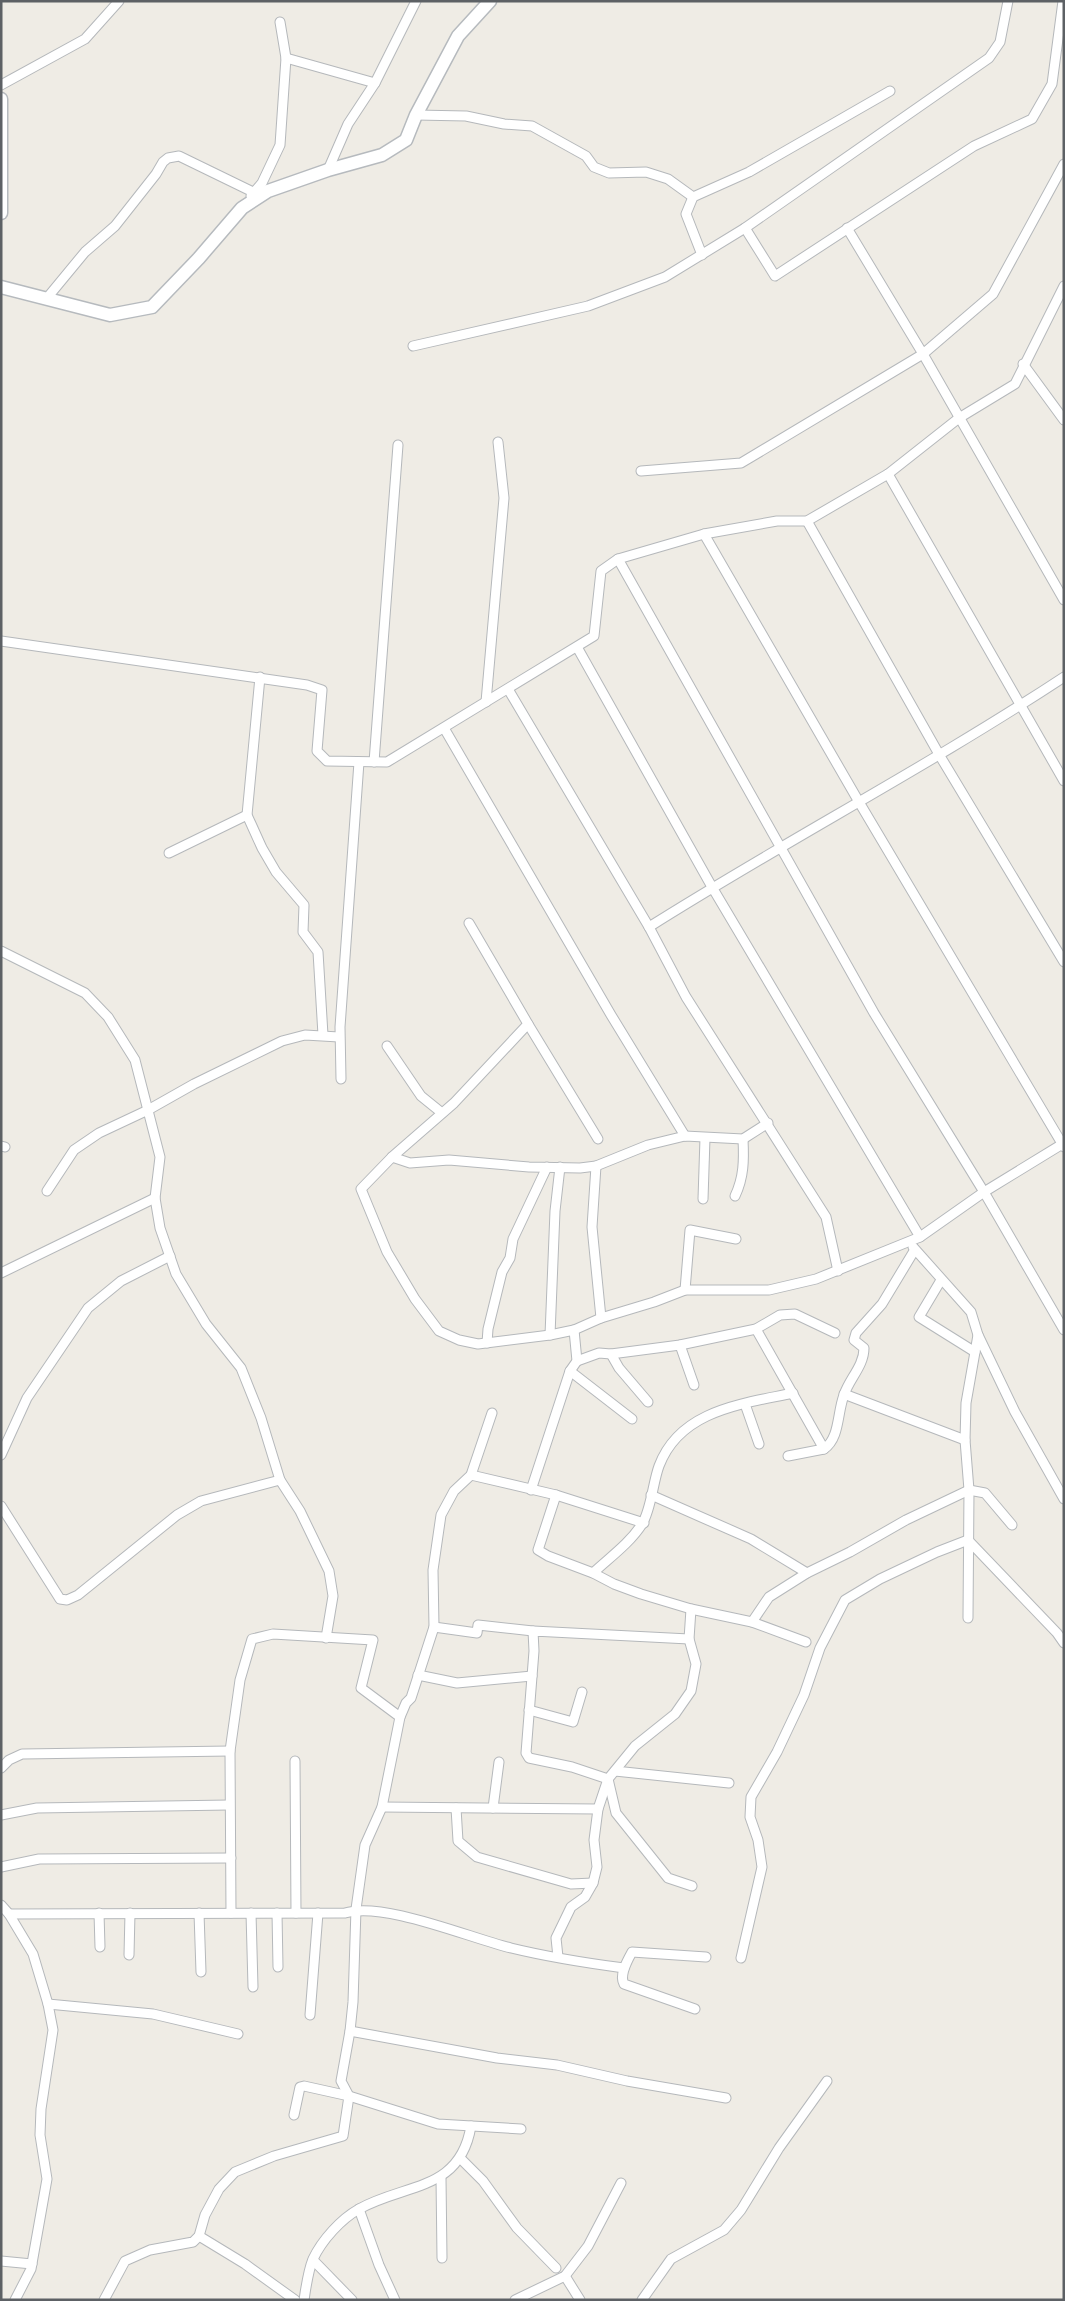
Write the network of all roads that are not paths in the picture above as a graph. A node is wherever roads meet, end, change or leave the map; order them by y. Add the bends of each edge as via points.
1 (119, 1) edge
2 (416, 1) edge
3 (490, 1) edge
4 (1008, 1) edge
5 (1063, 1) edge
6 (280, 22) dead end
7 (286, 58) junction
8 (375, 83) junction
9 (1, 85) edge
10 (890, 91) dead end
11 (1, 99) edge
12 (416, 114) junction
13 (1064, 164) edge
14 (328, 170) junction
15 (253, 192) junction
16 (693, 197) junction
17 (242, 208) junction
18 (1, 213) edge
19 (745, 228) junction
20 (847, 228) junction
21 (702, 255) junction
22 (1064, 286) edge
23 (1, 287) edge
24 (47, 298) junction
25 (413, 346) dead end
26 (923, 354) junction
27 (1023, 364) junction
28 (959, 418) junction
29 (1064, 420) edge
30 (498, 442) dead end
31 (398, 445) dead end
32 (641, 471) dead end
33 (888, 474) junction
34 (807, 521) junction
35 (704, 534) junction
36 (618, 559) junction
37 (1064, 600) edge
38 (1, 641) edge
39 (577, 647) junction
40 (260, 677) junction
41 (1064, 677) edge
42 (508, 688) junction
43 (486, 702) junction
44 (1021, 706) junction
45 (444, 728) junction
46 (940, 756) junction
47 (360, 762) junction
48 (374, 762) junction
49 (1064, 780) edge
50 (859, 802) junction
51 (248, 815) junction
52 (780, 849) junction
53 (169, 853) dead end
54 (712, 887) junction
55 (469, 923) dead end
56 (649, 927) junction
57 (1, 951) edge
58 (1064, 962) edge
59 (528, 1024) junction
60 (323, 1035) junction
61 (339, 1037) junction
62 (387, 1046) dead end
63 (341, 1079) dead end
64 (148, 1110) junction
65 (442, 1113) junction
66 (768, 1123) junction
67 (685, 1136) junction
68 (705, 1138) junction
69 (598, 1139) dead end
70 (742, 1139) junction
71 (1063, 1145) edge
72 (392, 1157) junction
73 (596, 1166) junction
74 (547, 1167) junction
75 (560, 1167) junction
76 (47, 1191) dead end
77 (984, 1192) junction
78 (734, 1196) dead end
79 (155, 1198) junction
80 (703, 1199) dead end
81 (920, 1237) junction
82 (736, 1239) dead end
83 (910, 1240) junction
84 (914, 1251) junction
85 (170, 1256) junction
86 (838, 1271) junction
87 (1, 1272) edge
88 (940, 1280) junction
89 (685, 1290) junction
90 (601, 1318) junction
91 (756, 1329) junction
92 (574, 1330) junction
93 (1064, 1330) edge
94 (835, 1333) dead end
95 (550, 1335) junction
96 (978, 1335) junction
97 (487, 1343) junction
98 (680, 1345) junction
99 (974, 1352) junction
100 (611, 1354) junction
101 (577, 1361) junction
102 (570, 1371) junction
103 (694, 1385) dead end
104 (793, 1393) junction
105 (844, 1394) junction
106 (648, 1402) dead end
107 (745, 1404) junction
108 (492, 1413) dead end
109 (632, 1419) dead end
110 (965, 1440) junction
111 (760, 1444) dead end
112 (824, 1449) junction
113 (1, 1455) edge
114 (788, 1456) dead end
115 (471, 1476) junction
116 (280, 1480) junction
117 (531, 1490) junction
118 (969, 1490) junction
119 (556, 1495) junction
120 (651, 1495) junction
121 (1064, 1500) edge
122 (1, 1506) edge
123 (644, 1523) junction
124 (1012, 1525) dead end
125 (968, 1540) junction
126 (593, 1573) junction
127 (807, 1573) junction
128 (691, 1609) junction
129 (968, 1618) dead end
130 (752, 1622) junction
131 (434, 1627) junction
132 (533, 1631) junction
133 (326, 1638) junction
134 (689, 1639) junction
135 (806, 1642) dead end
136 (1064, 1643) edge
137 (418, 1675) junction
138 (532, 1676) junction
139 (582, 1692) dead end
140 (529, 1710) junction
141 (400, 1717) junction
142 (230, 1751) junction
143 (295, 1761) dead end
144 (499, 1762) dead end
145 (1, 1768) edge
146 (615, 1770) junction
147 (608, 1779) junction
148 (729, 1783) dead end
149 (229, 1805) junction
150 (382, 1807) junction
151 (456, 1808) junction
152 (493, 1808) junction
153 (598, 1809) junction
154 (1, 1815) edge
155 (231, 1858) junction
156 (1, 1867) edge
157 (593, 1883) junction
158 (692, 1886) dead end
159 (1, 1905) edge
160 (356, 1909) junction
161 (99, 1913) junction
162 (130, 1913) junction
163 (199, 1913) junction
164 (231, 1913) junction
165 (251, 1913) junction
166 (278, 1913) junction
167 (296, 1913) junction
168 (318, 1913) junction
169 (9, 1914) junction
170 (100, 1947) dead end
171 (129, 1955) dead end
172 (558, 1957) junction
173 (706, 1957) dead end
174 (741, 1958) dead end
175 (278, 1966) dead end
176 (624, 1968) junction
177 (201, 1972) dead end
178 (253, 1987) dead end
179 (48, 2004) junction
180 (695, 2009) dead end
181 (310, 2015) dead end
182 (350, 2031) junction
183 (238, 2034) dead end
184 (827, 2081) dead end
185 (348, 2096) junction
186 (726, 2098) dead end
187 (294, 2115) dead end
188 (471, 2126) junction
189 (521, 2129) dead end
190 (460, 2158) junction
191 (441, 2178) junction
192 (621, 2183) dead end
193 (358, 2209) junction
194 (199, 2236) junction
195 (442, 2258) dead end
196 (312, 2260) junction
197 (1, 2261) edge
198 (32, 2264) junction
199 (556, 2268) dead end
200 (565, 2276) junction
201 (16, 2300) edge
202 (104, 2300) edge
203 (295, 2300) edge
204 (304, 2300) edge
205 (352, 2300) edge
206 (395, 2300) edge
207 (515, 2300) edge
208 (580, 2300) edge
209 (642, 2300) edge

1 - 9 street via 86,39
2 - 8 street
3 - 12 main road via 458,36
4 - 19 street via 1000,42 989,58
5 - 20 street via 1052,84 1032,119 974,146
6 - 7 street
7 - 8 street
7 - 15 street via 280,145 262,183
8 - 14 street via 348,124
10 - 16 street via 750,172
11 - 18 main road
12 - 14 main road via 406,140 382,155
12 - 16 street via 466,116 532,126 586,156 594,167 609,173 654,174 668,179
13 - 26 street via 993,294
14 - 17 main road via 268,191
15 - 17 street
15 - 24 street via 179,156 168,158 115,226 85,252
16 - 21 street via 686,214
17 - 24 main road via 152,307 110,315
19 - 20 street via 775,276
19 - 21 street
20 - 26 street
21 - 25 street via 665,277 588,306
22 - 27 street
23 - 24 main road
26 - 28 street
26 - 32 street via 741,463
27 - 28 street via 1015,384
27 - 29 street
28 - 33 street
28 - 37 street
30 - 43 street via 504,498
31 - 48 street
33 - 34 street
33 - 44 street
34 - 35 street via 777,521
34 - 46 street
35 - 36 street
35 - 50 street
36 - 39 street via 601,571 594,636
36 - 52 street
38 - 40 street
39 - 42 street
39 - 54 street
40 - 47 street via 308,684 322,690 316,751 327,761
40 - 51 street
41 - 44 street
42 - 43 street
42 - 56 street
43 - 45 street
44 - 46 street
44 - 49 street
45 - 48 street via 387,762
45 - 67 street via 610,1015
46 - 50 street
46 - 58 street
47 - 48 street
47 - 61 street
50 - 52 street
50 - 71 street
51 - 53 street
51 - 60 street via 276,872 304,906 303,932 318,952
52 - 54 street
52 - 77 street via 874,1013
54 - 56 street
54 - 81 street
55 - 59 street
56 - 66 street via 711,1038
57 - 64 street via 85,993 108,1018 135,1060
59 - 65 street
59 - 69 street
60 - 61 street
60 - 64 street via 305,1035 282,1041
61 - 63 street
62 - 65 street via 421,1096
64 - 76 street via 99,1133 74,1150
64 - 79 street via 160,1157
65 - 72 street
66 - 70 street
66 - 86 street via 826,1218
67 - 68 street
67 - 73 street via 648,1144
68 - 70 street
68 - 80 street
70 - 78 street via 744,1162
71 - 77 street
72 - 74 street via 410,1163 449,1160
72 - 97 street via 361,1189 387,1252 439,1331 460,1340
73 - 75 street
73 - 90 street via 592,1227
74 - 75 street
74 - 97 street via 513,1239 510,1258 502,1272
75 - 95 street
77 - 81 street
77 - 93 street
79 - 85 street
79 - 87 street
81 - 83 street
82 - 89 street via 690,1230
83 - 84 street
83 - 86 street
84 - 88 street
84 - 105 street via 882,1304 856,1333 854,1340 864,1348 864,1357
85 - 113 street via 121,1281 88,1308 27,1398
85 - 116 street via 176,1274 206,1324 241,1368
86 - 89 street via 769,1290
88 - 96 street via 971,1312
88 - 99 street via 919,1317
89 - 90 street
90 - 92 street
91 - 94 street via 780,1315 795,1314
91 - 98 street
91 - 104 street
92 - 95 street
92 - 101 street
95 - 97 street
96 - 99 street
96 - 121 street via 1015,1412
98 - 100 street
98 - 103 street
99 - 110 street via 966,1403
100 - 101 street via 599,1353
100 - 106 street
101 - 102 street
102 - 109 street
102 - 117 street
104 - 107 street
104 - 112 street
105 - 110 street
105 - 112 street via 833,1441
107 - 111 street
107 - 120 street via 732,1406 692,1423 680,1432 664,1454
108 - 115 street
110 - 118 street
112 - 114 street
115 - 117 street
115 - 131 street via 454,1491 441,1515 433,1570
116 - 122 street via 201,1501 177,1514 78,1595 66,1600 60,1599
116 - 133 street via 300,1511 329,1571 333,1596
117 - 119 street
118 - 124 street via 985,1493
118 - 125 street
118 - 127 street
119 - 123 street
119 - 126 street via 538,1550
120 - 123 street
120 - 127 street via 751,1539
123 - 126 street
125 - 129 street
125 - 136 street
125 - 174 street via 912,1564 845,1600 820,1648 804,1695 777,1752 751,1797 750,1817 758,1840 762,1868
126 - 128 street via 641,1594
127 - 130 street via 770,1596
128 - 130 street
128 - 134 street
130 - 135 street
131 - 132 street via 477,1633 478,1625
131 - 137 street
132 - 134 street
132 - 138 street
133 - 141 street via 373,1640 361,1688
133 - 142 street via 273,1634 252,1639 240,1680
134 - 146 street via 696,1664 691,1691 675,1714 635,1746
137 - 138 street via 457,1683
137 - 141 street via 411,1698
138 - 140 street
139 - 140 street via 573,1722
140 - 147 street via 527,1757
141 - 150 street
142 - 145 street via 22,1754
142 - 149 street
143 - 167 street
144 - 152 street
146 - 147 street
146 - 148 street
147 - 153 street
147 - 158 street via 616,1812 668,1878
149 - 154 street via 37,1808
149 - 155 street
150 - 151 street
150 - 160 street via 365,1845
151 - 152 street
151 - 157 street via 458,1840 478,1857 571,1884
152 - 153 street
153 - 157 street via 594,1840 597,1867
155 - 156 street via 39,1860
155 - 164 street
157 - 172 street via 585,1897 571,1907 556,1938
159 - 169 street
160 - 168 street via 345,1913
160 - 172 street via 396,1914 509,1947
160 - 182 street
161 - 162 street
161 - 169 street
161 - 170 street
162 - 163 street
162 - 171 street
163 - 164 street
163 - 177 street
164 - 165 street
165 - 166 street
165 - 178 street
166 - 167 street
166 - 175 street
167 - 168 street
168 - 181 street
169 - 179 street via 33,1954
172 - 176 street
173 - 176 street via 632,1952
176 - 180 street via 624,1984
179 - 183 street via 153,2014
179 - 198 street via 53,2030 40,2135 47,2179
182 - 185 street via 341,2081
182 - 186 street via 497,2058 557,2065
184 - 209 street via 779,2148 741,2210 724,2230 671,2259
185 - 187 street via 302,2086
185 - 188 street via 438,2124
185 - 194 street via 343,2136 274,2156 234,2172 218,2189
188 - 189 street
188 - 190 street
190 - 191 street
190 - 199 street via 484,2180 517,2228
191 - 193 street
191 - 195 street
192 - 200 street via 588,2246
193 - 196 street via 329,2234
193 - 206 street
194 - 202 street via 193,2242 150,2250 124,2261
194 - 203 street
196 - 204 street
196 - 205 street
197 - 198 street
198 - 201 street
200 - 207 street
200 - 208 street

